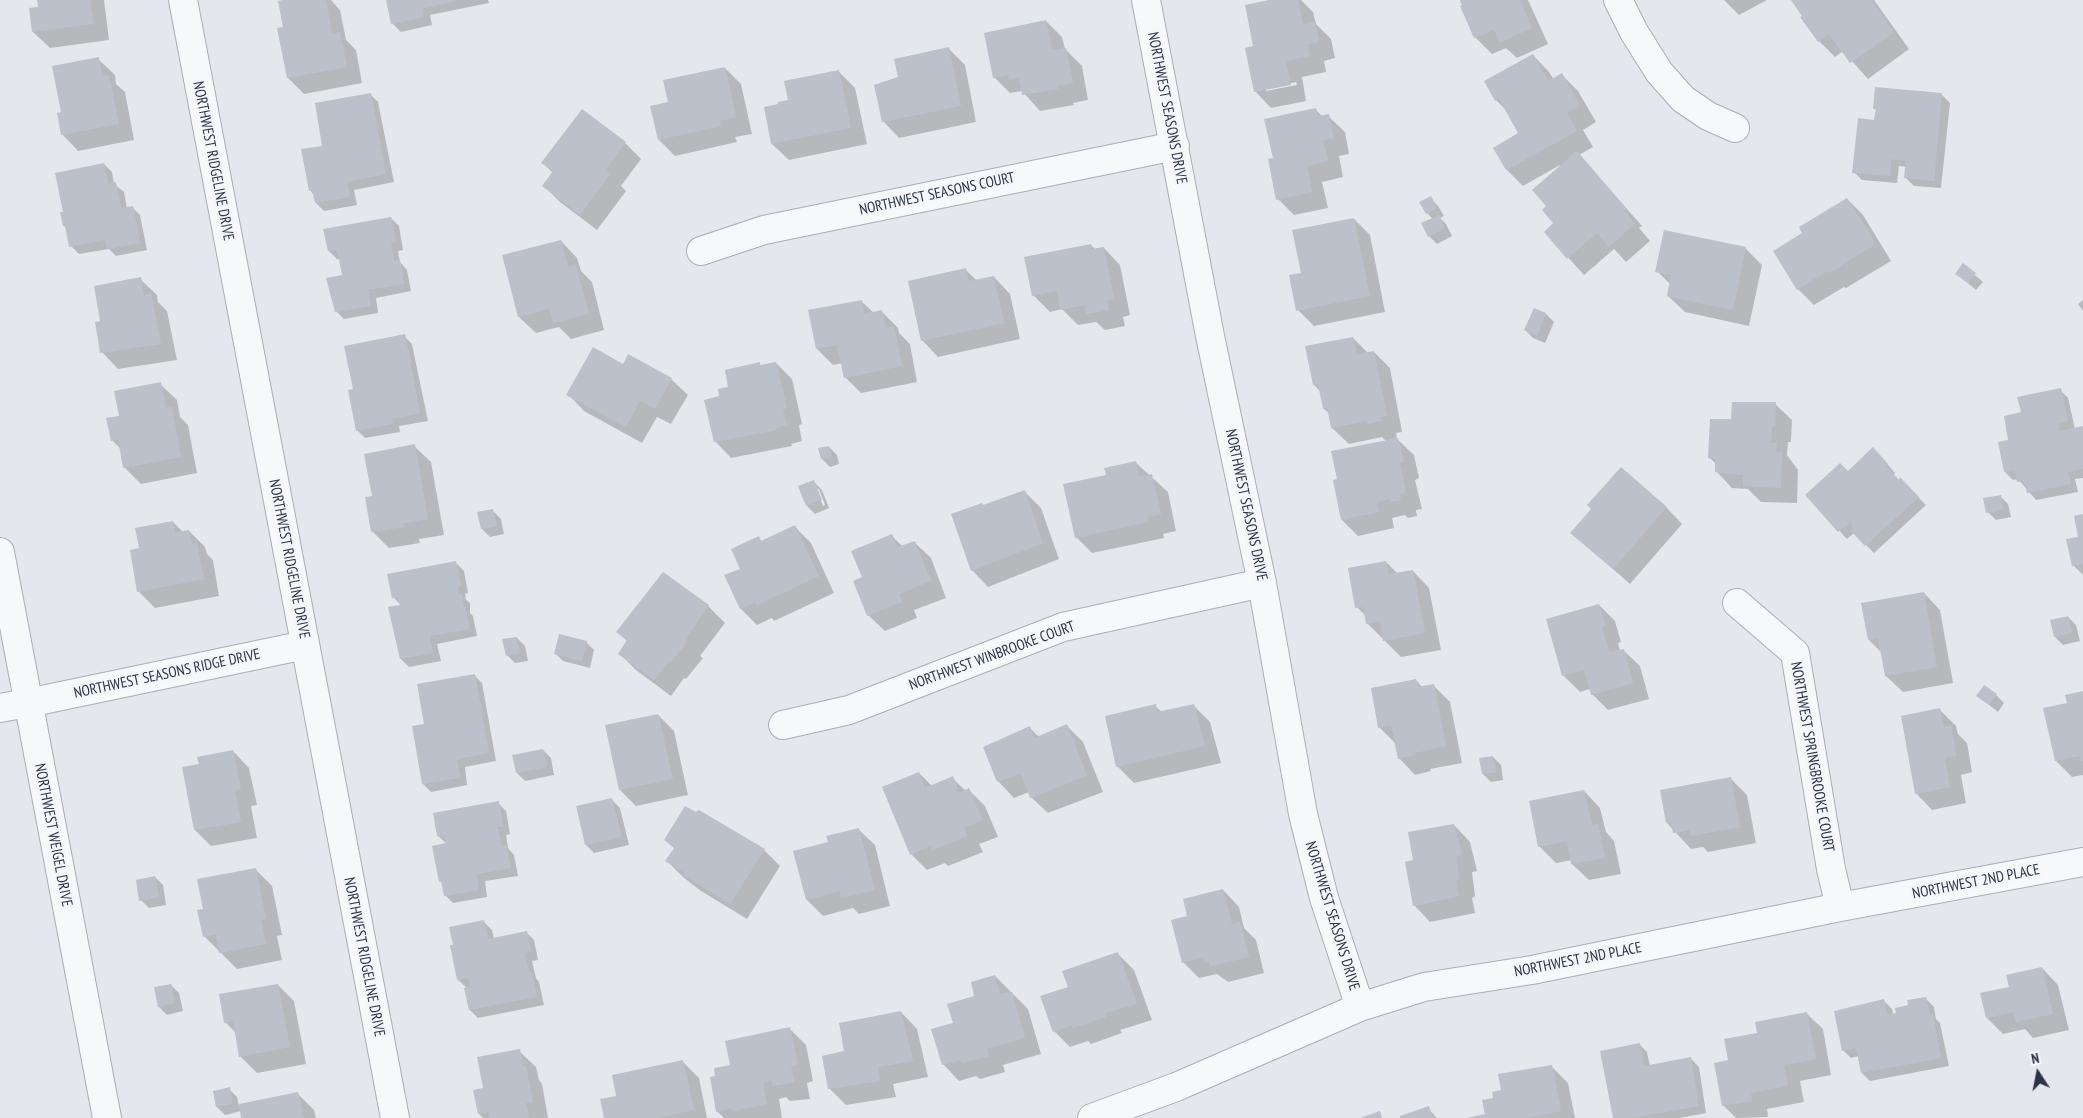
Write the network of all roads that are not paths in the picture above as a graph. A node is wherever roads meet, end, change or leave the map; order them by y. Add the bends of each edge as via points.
1 (183, 0) edge
2 (1146, 0) edge
3 (1618, 0) edge
4 (1735, 128) dead end
5 (1175, 146) junction
6 (701, 251) dead end
7 (0, 552) edge
8 (1262, 583) junction
9 (1737, 603) dead end
10 (305, 645) junction
11 (28, 704) junction
12 (0, 708) edge
13 (782, 725) dead end
14 (2083, 862) edge
15 (1840, 907) junction
16 (1360, 1007) junction
17 (107, 1118) edge
18 (395, 1118) edge
19 (1092, 1118) edge

1 - 10 street, NORTHWEST RIDGELINE DRIVE
2 - 5 street, NORTHWEST SEASONS DRIVE
3 - 4 street via 1659,72 1683,99 1708,116
5 - 6 street, NORTHWEST SEASONS COURT via 764,230
5 - 8 street, NORTHWEST SEASONS DRIVE via 1210,336
7 - 11 street, NORTHWEST WEIGEL DRIVE
8 - 13 street, NORTHWEST WINBROOKE COURT via 1062,627 850,710
8 - 16 street, NORTHWEST SEASONS DRIVE via 1303,814 1324,898
9 - 15 street, NORTHWEST SPRINGBROOKE COURT via 1795,653
10 - 11 street, NORTHWEST SEASONS RIDGE DRIVE
10 - 18 street, NORTHWEST RIDGELINE DRIVE
11 - 12 street, NORTHWEST SEASONS RIDGE DRIVE
11 - 17 street, NORTHWEST WEIGEL DRIVE
14 - 15 street, NORTHWEST 2ND PLACE
15 - 16 street, NORTHWEST 2ND PLACE via 1532,970 1424,987
16 - 19 street, NORTHWEST 2ND PLACE via 1176,1087

